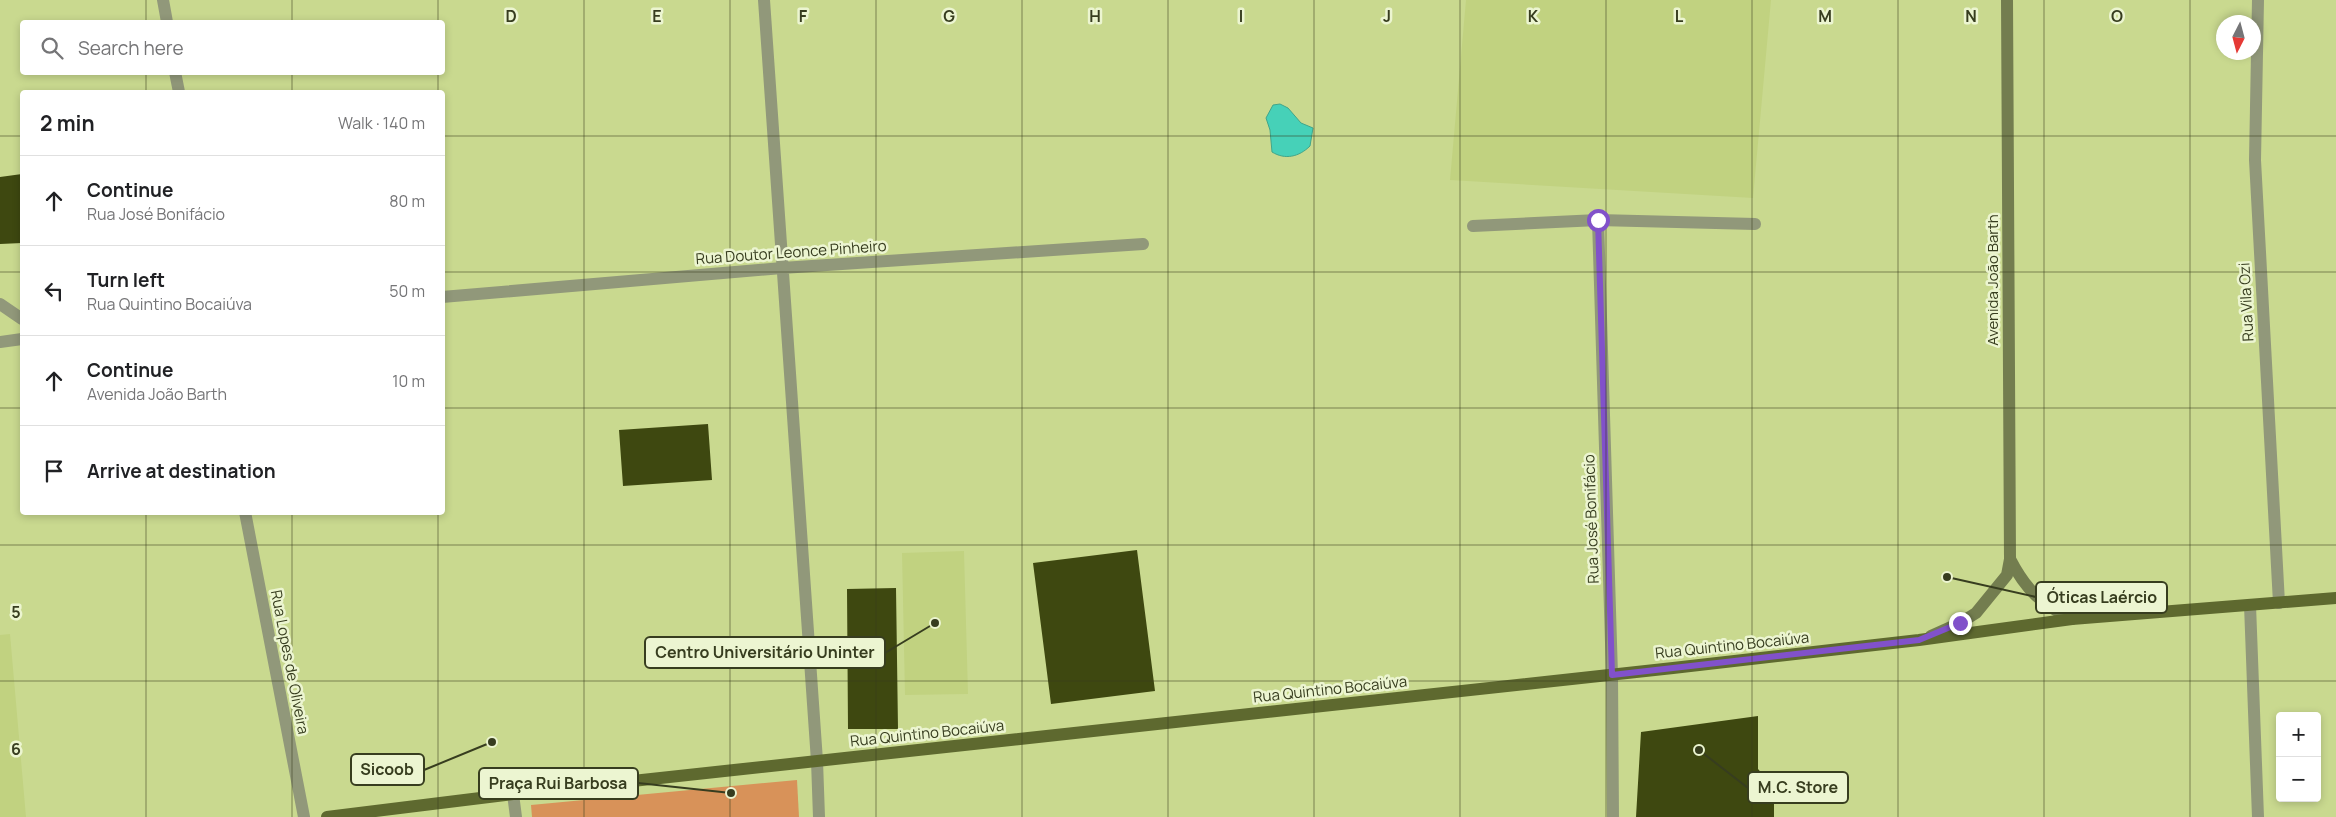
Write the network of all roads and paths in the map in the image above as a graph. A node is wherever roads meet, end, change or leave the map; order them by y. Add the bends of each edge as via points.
1 (164, 0) edge
2 (764, 0) edge
3 (2007, 0) edge
4 (2258, 0) edge
5 (167, 20) edge
6 (176, 75) edge
7 (179, 90) edge
8 (1598, 220) junction
9 (1755, 224) dead end
10 (1473, 226) dead end
11 (1142, 244) dead end
12 (782, 268) junction
13 (445, 297) edge
14 (0, 304) edge
15 (20, 318) edge
16 (20, 339) edge
17 (0, 342) edge
18 (245, 515) edge
19 (2010, 559) junction
20 (2336, 598) edge
21 (2279, 603) junction
22 (2250, 606) junction
23 (2072, 619) junction
24 (1919, 640) junction
25 (1612, 675) junction
26 (817, 761) junction
27 (513, 794) junction
28 (304, 817) edge
29 (327, 817) edge
30 (516, 817) edge
31 (819, 817) edge
32 (1613, 817) edge
33 (2258, 817) edge

1 - 5 street
2 - 12 street
3 - 19 main road, Avenida João Barth
4 - 21 street, Rua Vila Ozi via 2255,160
6 - 7 street
8 - 9 street
8 - 10 street
8 - 25 street, Rua José Bonifácio
11 - 12 street, Rua Doutor Leonce Pinheiro
12 - 13 street, Rua Doutor Leonce Pinheiro
12 - 26 street
14 - 15 street
16 - 17 street
18 - 28 street, Rua Lopes de Oliveira
19 - 23 main road via 2037,598 2048,608
19 - 24 main road, Avenida João Barth via 2007,575 1976,613
20 - 21 main road, Rua Quintino Bocaiúva
21 - 22 main road, Rua Quintino Bocaiúva
22 - 23 main road, Rua Quintino Bocaiúva
22 - 33 street
23 - 24 main road, Rua Quintino Bocaiúva
24 - 25 main road, Rua Quintino Bocaiúva
25 - 26 main road, Rua Quintino Bocaiúva
25 - 32 street, Rua José Bonifácio
26 - 27 main road, Rua Quintino Bocaiúva
26 - 31 street
27 - 29 main road, Rua Quintino Bocaiúva
27 - 30 street

